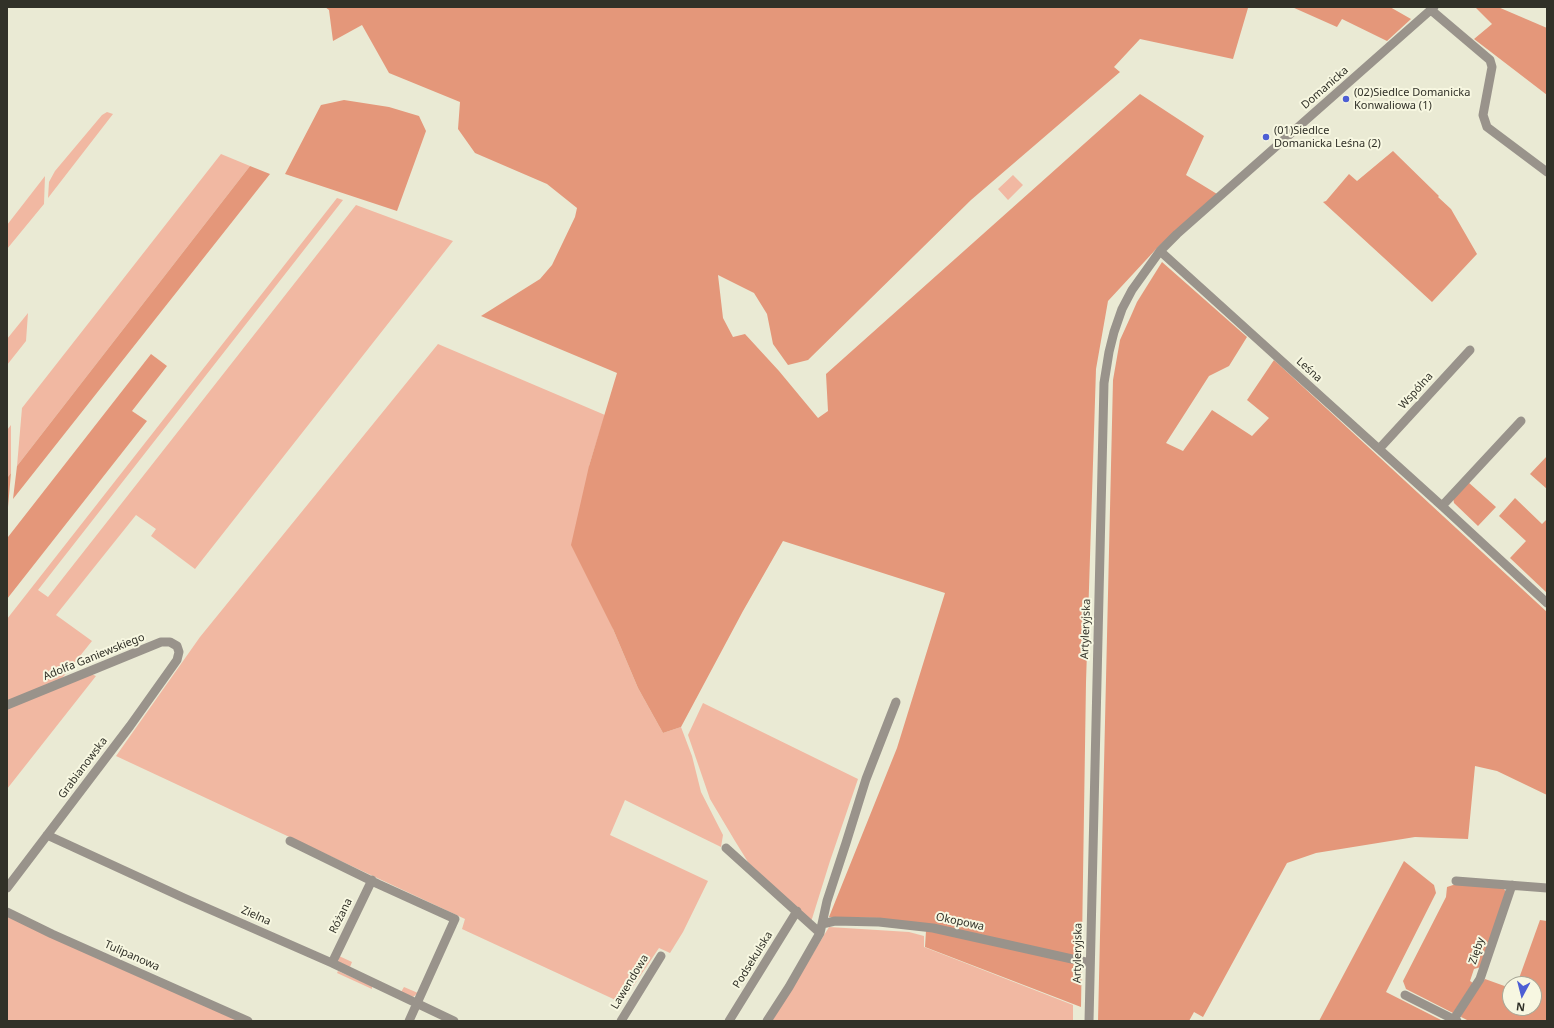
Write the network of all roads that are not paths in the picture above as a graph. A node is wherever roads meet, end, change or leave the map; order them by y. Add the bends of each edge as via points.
1 (1433, 8) edge
2 (1547, 172) edge
3 (1160, 251) junction
4 (1470, 350) dead end
5 (1521, 421) dead end
6 (1379, 449) junction
7 (1442, 506) junction
8 (1547, 603) edge
9 (177, 660) joint
10 (896, 702) dead end
11 (7, 705) edge
12 (47, 835) junction
13 (290, 841) dead end
14 (726, 848) dead end
15 (372, 880) junction
16 (1456, 881) dead end
17 (1512, 885) junction
18 (7, 888) edge
19 (1547, 888) edge
20 (797, 911) junction
21 (7, 912) edge
22 (821, 928) junction
23 (660, 956) dead end
24 (332, 963) junction
25 (1090, 963) junction
26 (1405, 994) dead end
27 (417, 1003) junction
28 (1456, 1020) edge
29 (248, 1021) edge
30 (409, 1021) edge
31 (454, 1021) edge
32 (621, 1021) edge
33 (729, 1021) edge
34 (767, 1021) edge
35 (1089, 1021) edge

1 - 2 street via 1490,60 1492,67 1483,115 1485,124
1 - 3 street, Domanicka
3 - 6 street, Leśna
3 - 25 street, Artyleryjska via 1132,290 1122,309 1110,345 1104,383
4 - 6 street, Wspólna
5 - 7 street
6 - 7 street, Leśna
7 - 8 street, Leśna
9 - 11 street, Adolfa Ganiewskiego via 179,652 176,646 170,642 161,642
9 - 12 street, Grabianowska
10 - 22 street via 866,779 827,901
12 - 18 street, Grabianowska
12 - 24 street, Zielna
13 - 15 street
14 - 20 street
15 - 24 street, Różana
15 - 27 street via 455,919
16 - 17 street
17 - 19 street
17 - 28 street, Zięby via 1480,979
20 - 22 street
20 - 33 street, Podsekulska
21 - 29 street, Tulipanowa
22 - 25 street, Okopowa via 835,921 880,922 933,928
22 - 34 street
23 - 32 street, Lawendowa
24 - 27 street, Zielna
25 - 35 street, Artyleryjska
26 - 28 street
27 - 30 street
27 - 31 street, Zielna

